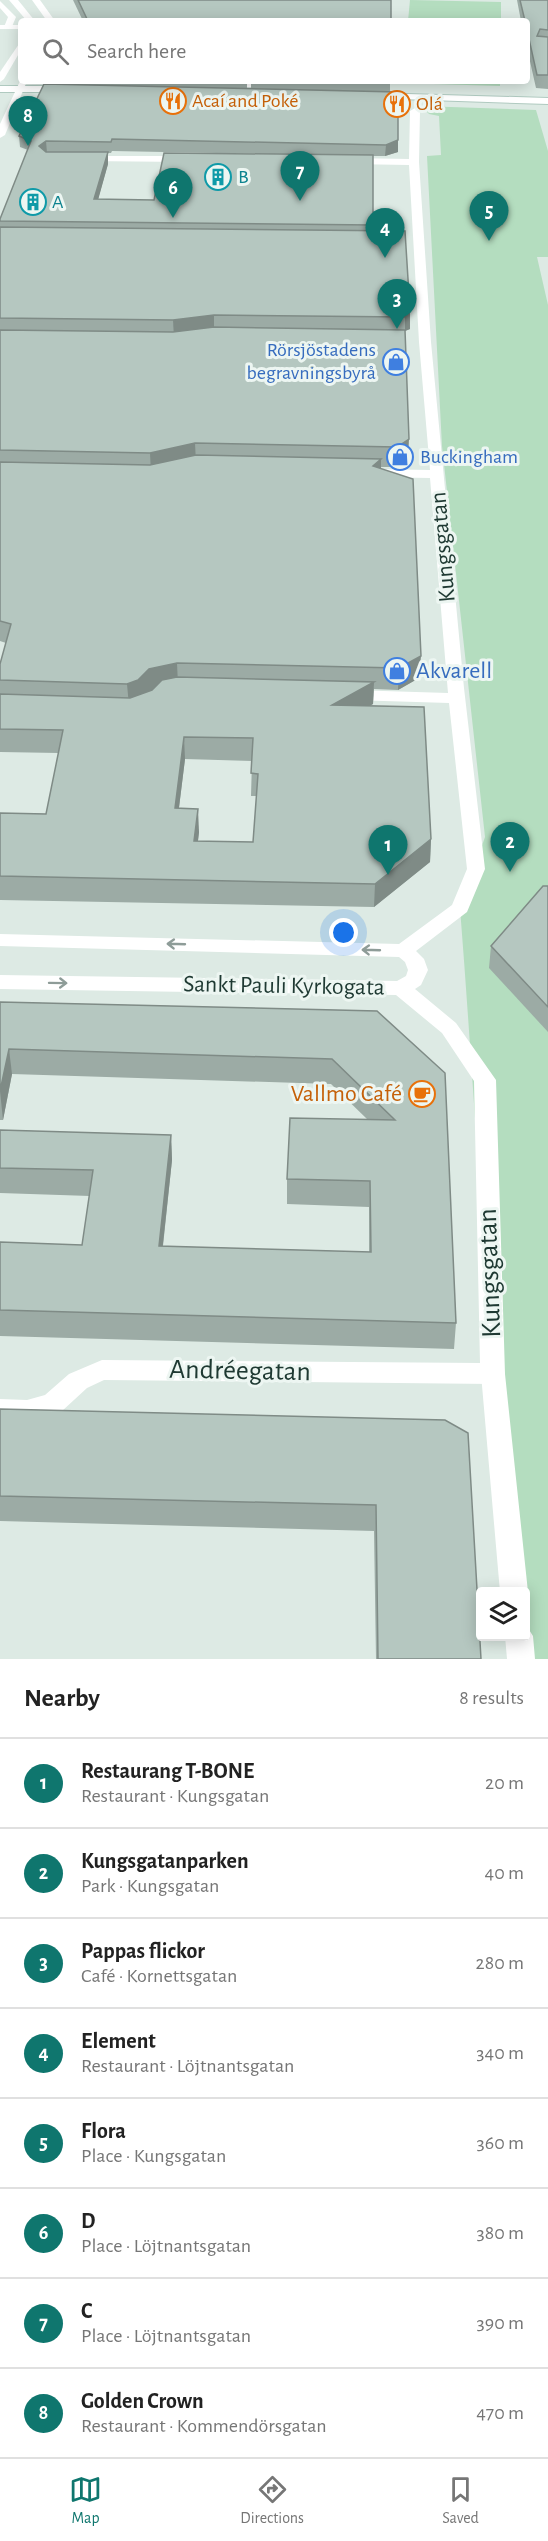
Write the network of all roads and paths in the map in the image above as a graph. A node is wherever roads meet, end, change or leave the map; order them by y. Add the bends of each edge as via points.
1 (13, 0) edge
2 (36, 0) edge
3 (0, 3) edge
4 (29, 18) edge
5 (49, 18) edge
6 (4, 27) edge
7 (18, 48) edge
8 (0, 79) edge
9 (18, 82) edge
10 (18, 84) edge
11 (21, 84) edge
12 (29, 84) edge
13 (255, 86) edge
14 (0, 89) edge
15 (71, 89) edge
16 (238, 89) edge
17 (548, 93) edge
18 (548, 101) edge
19 (415, 111) dead end
20 (0, 135) edge
21 (74, 158) edge
22 (202, 159) edge
23 (343, 161) edge
24 (414, 162) junction
25 (352, 472) edge
26 (436, 474) junction
27 (330, 695) edge
28 (457, 698) junction
29 (0, 940) edge
30 (404, 951) junction
31 (0, 982) edge
32 (401, 988) junction
33 (493, 1374) junction
34 (0, 1410) edge
35 (514, 1587) edge
36 (519, 1641) edge
37 (521, 1659) edge

1 - 4 street
2 - 5 street
3 - 6 street via 12,17
7 - 8 street
8 - 9 street
10 - 14 street
11 - 20 street
12 - 15 street
13 - 16 street
17 - 18 street via 369,92
19 - 24 street, Kungsgatan
21 - 22 street
23 - 24 street
24 - 26 street, Kungsgatan via 413,243 419,342
25 - 26 street
26 - 28 street, Kungsgatan
27 - 28 street
28 - 30 street, Kungsgatan via 476,869 460,908
30 -> 29 street, Sankt Pauli Kyrkogata
30 - 32 street, Sankt Pauli Kyrkogata via 414,958 418,970 414,980
31 -> 32 street, Sankt Pauli Kyrkogata
32 - 33 street, Kungsgatan via 449,1028 485,1080
33 - 34 street, Andréegatan via 102,1370 78,1381 53,1403 27,1411
33 - 35 street, Kungsgatan
36 - 37 street

